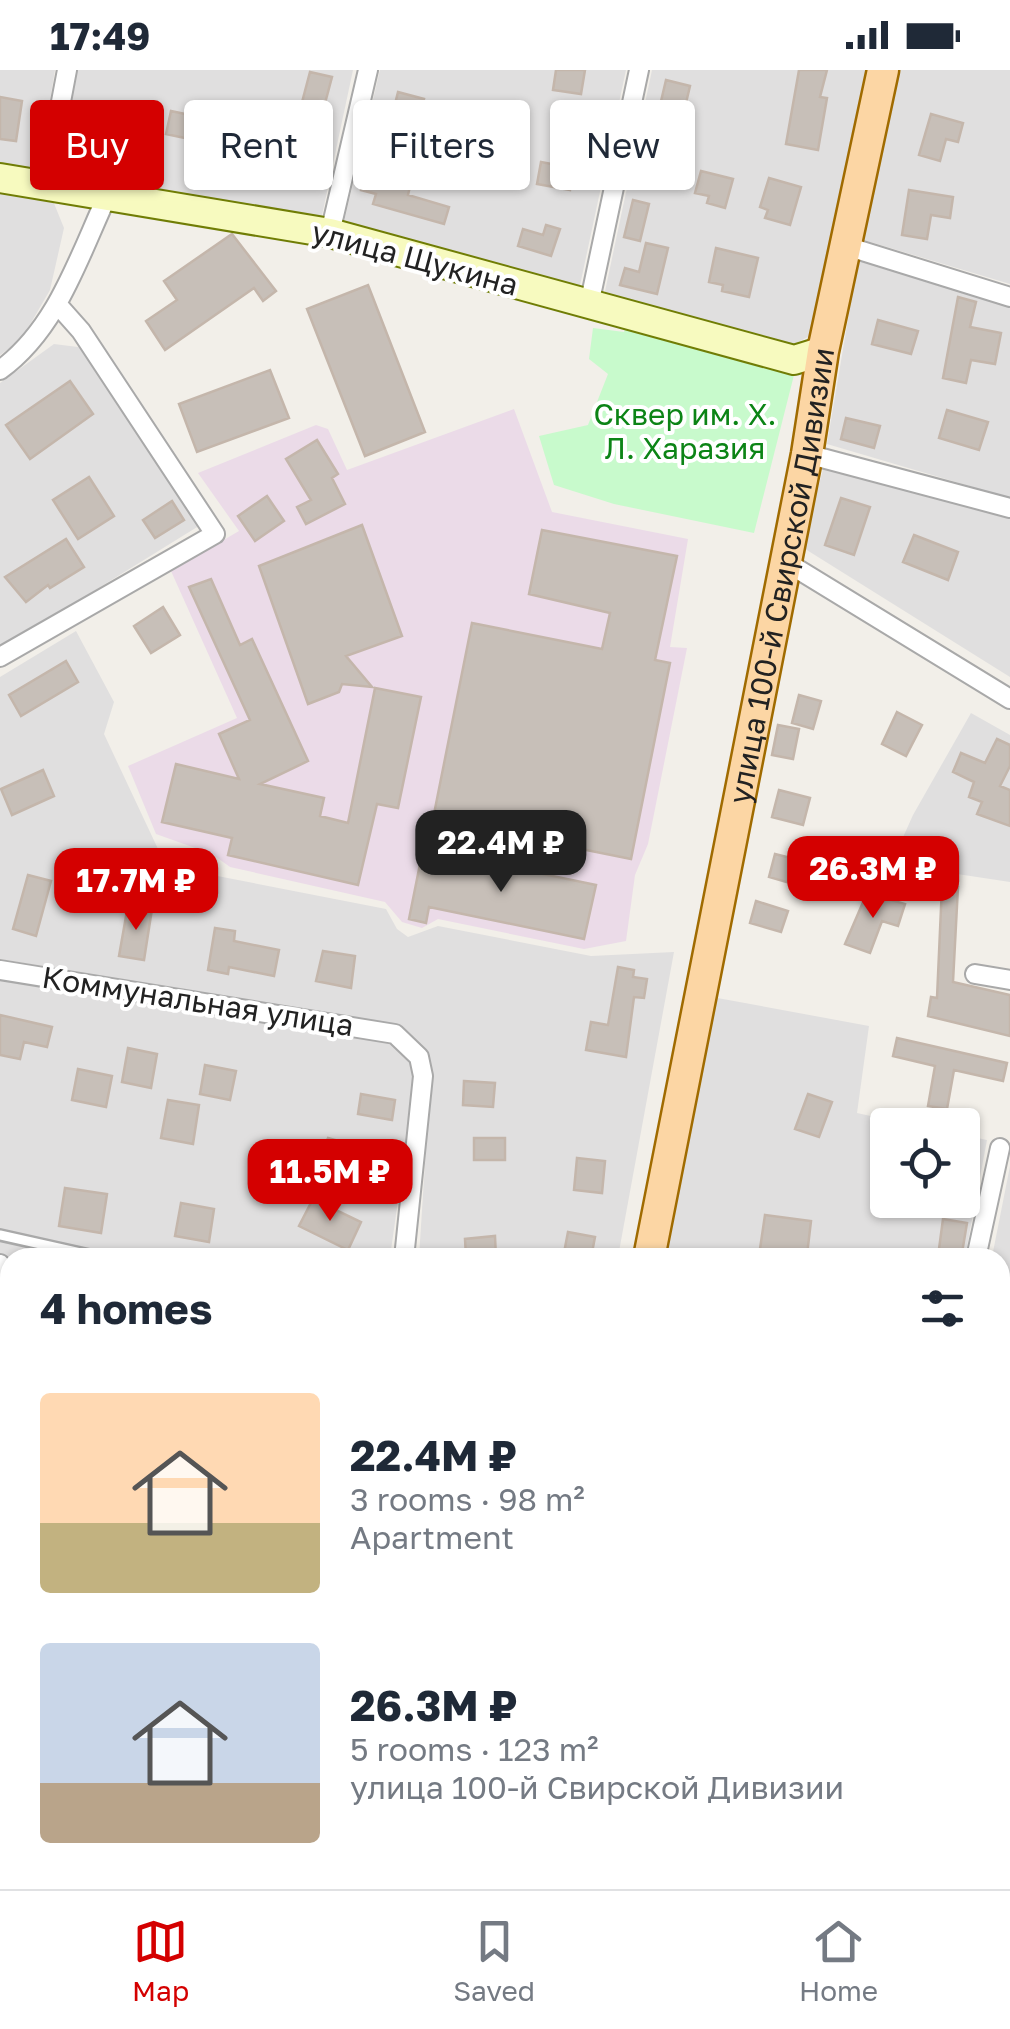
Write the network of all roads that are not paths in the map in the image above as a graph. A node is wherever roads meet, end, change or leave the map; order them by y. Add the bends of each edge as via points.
1 (67, 70) edge
2 (368, 70) edge
3 (638, 70) edge
4 (883, 70) edge
5 (61, 100) edge
6 (0, 178) edge
7 (30, 183) edge
8 (76, 190) edge
9 (108, 194) junction
10 (330, 233) junction
11 (846, 246) junction
12 (1010, 296) edge
13 (57, 304) junction
14 (589, 305) junction
15 (823, 351) junction
16 (0, 370) edge
17 (807, 454) junction
18 (1010, 508) edge
19 (786, 562) junction
20 (0, 657) edge
21 (1010, 699) edge
22 (0, 970) edge
23 (974, 974) dead end
24 (1010, 980) edge
25 (1000, 1148) dead end
26 (0, 1235) edge
27 (58, 1248) edge
28 (405, 1248) edge
29 (651, 1248) edge
30 (978, 1248) edge

1 - 5 street
2 - 10 street
3 - 14 street
4 - 11 main road, улица 100-й Свирской Дивизии
6 - 7 street, улица Щукина
8 - 9 street, улица Щукина
9 - 10 street, улица Щукина
9 - 13 street
10 - 14 street, улица Щукина
11 - 12 street
11 - 15 main road, улица 100-й Свирской Дивизии
13 - 16 street via 29,349
13 - 20 street via 215,534
14 - 15 street, улица Щукина via 794,360
15 - 17 main road, улица 100-й Свирской Дивизии
17 - 18 street
17 - 19 main road, улица 100-й Свирской Дивизии
19 - 21 street
19 - 29 main road, улица 100-й Свирской Дивизии
22 - 28 street, Коммунальная улица via 395,1034 418,1057 423,1076
23 - 24 street
25 - 30 street
26 - 27 lane

